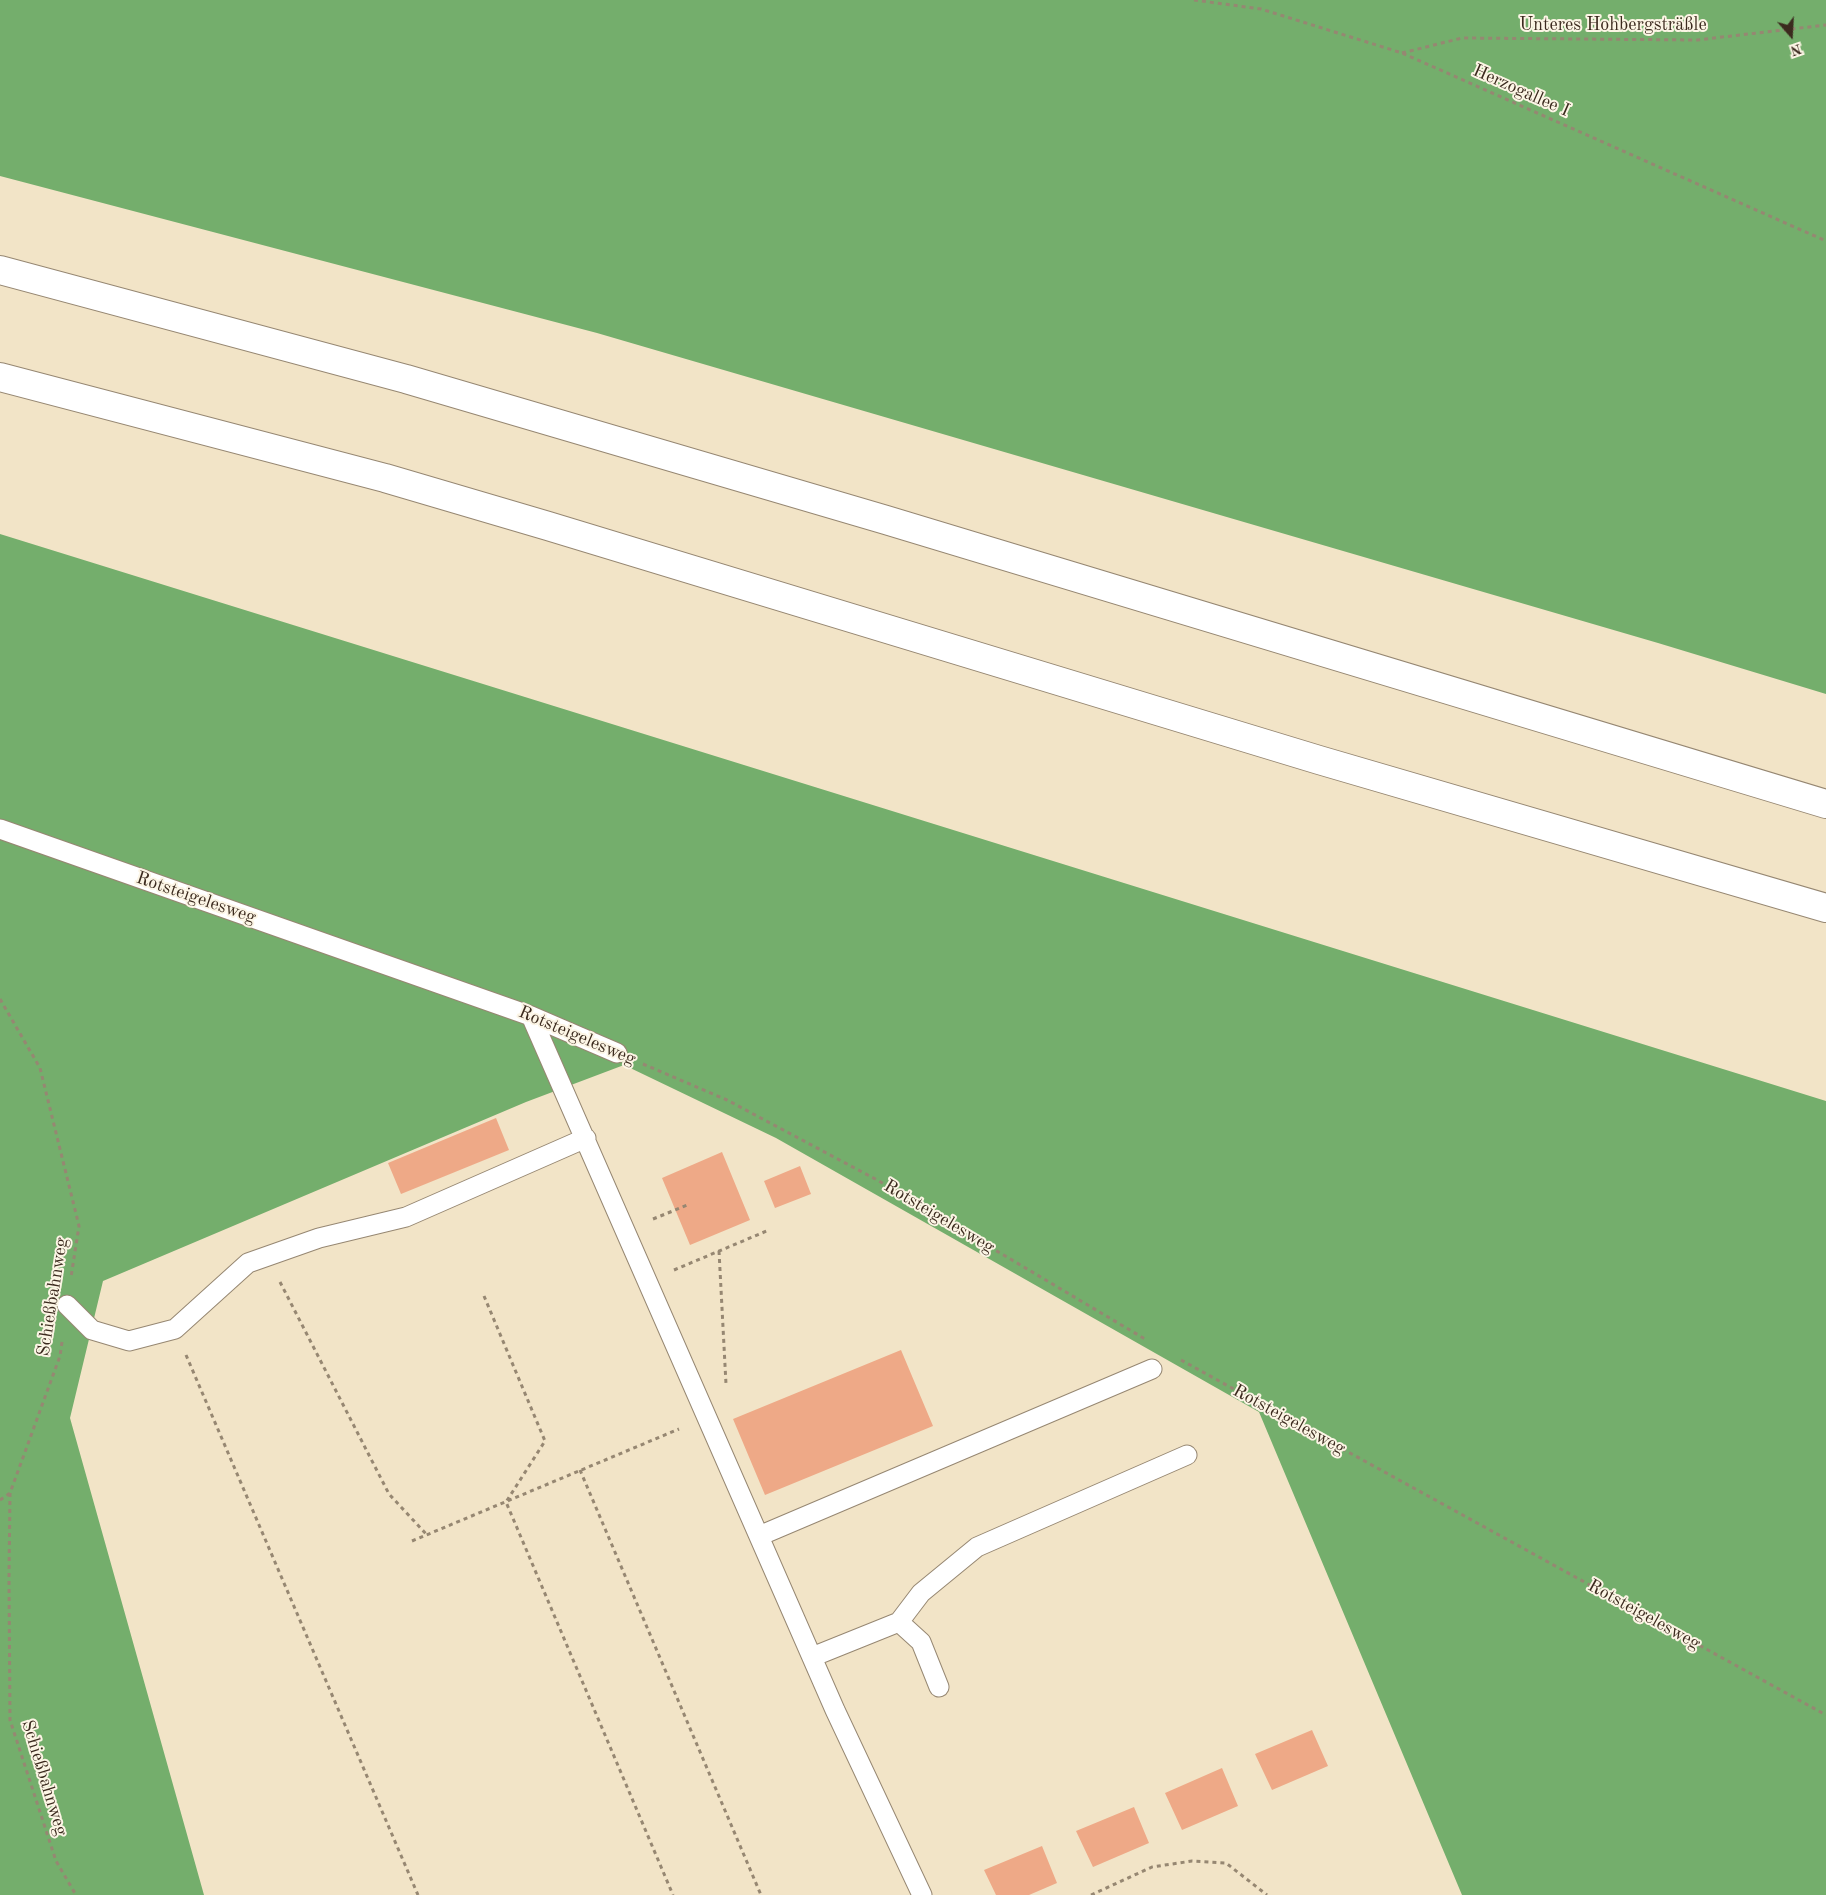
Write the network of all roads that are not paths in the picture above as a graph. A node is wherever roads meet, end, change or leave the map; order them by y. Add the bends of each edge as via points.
1 (0, 270) edge
2 (0, 376) edge
3 (1826, 804) edge
4 (0, 829) edge
5 (1826, 908) edge
6 (532, 1016) junction
7 (617, 1053) road end
8 (586, 1138) junction
9 (67, 1305) road end
10 (1152, 1369) dead end
11 (1187, 1455) dead end
12 (759, 1536) junction
13 (899, 1622) junction
14 (812, 1657) junction
15 (939, 1687) dead end
16 (922, 1895) edge

1 - 3 highway via 416,382 896,523
2 - 5 highway via 385,478
4 - 6 lane, Rotsteigelesweg
6 - 7 lane, Rotsteigelesweg
6 - 8 lane
8 - 9 lane via 406,1217 319,1238 248,1263 175,1329 130,1341 92,1330
8 - 12 lane
10 - 12 lane
11 - 13 lane via 977,1547 921,1593
12 - 14 lane
13 - 14 lane
13 - 15 lane via 921,1642
14 - 16 lane

